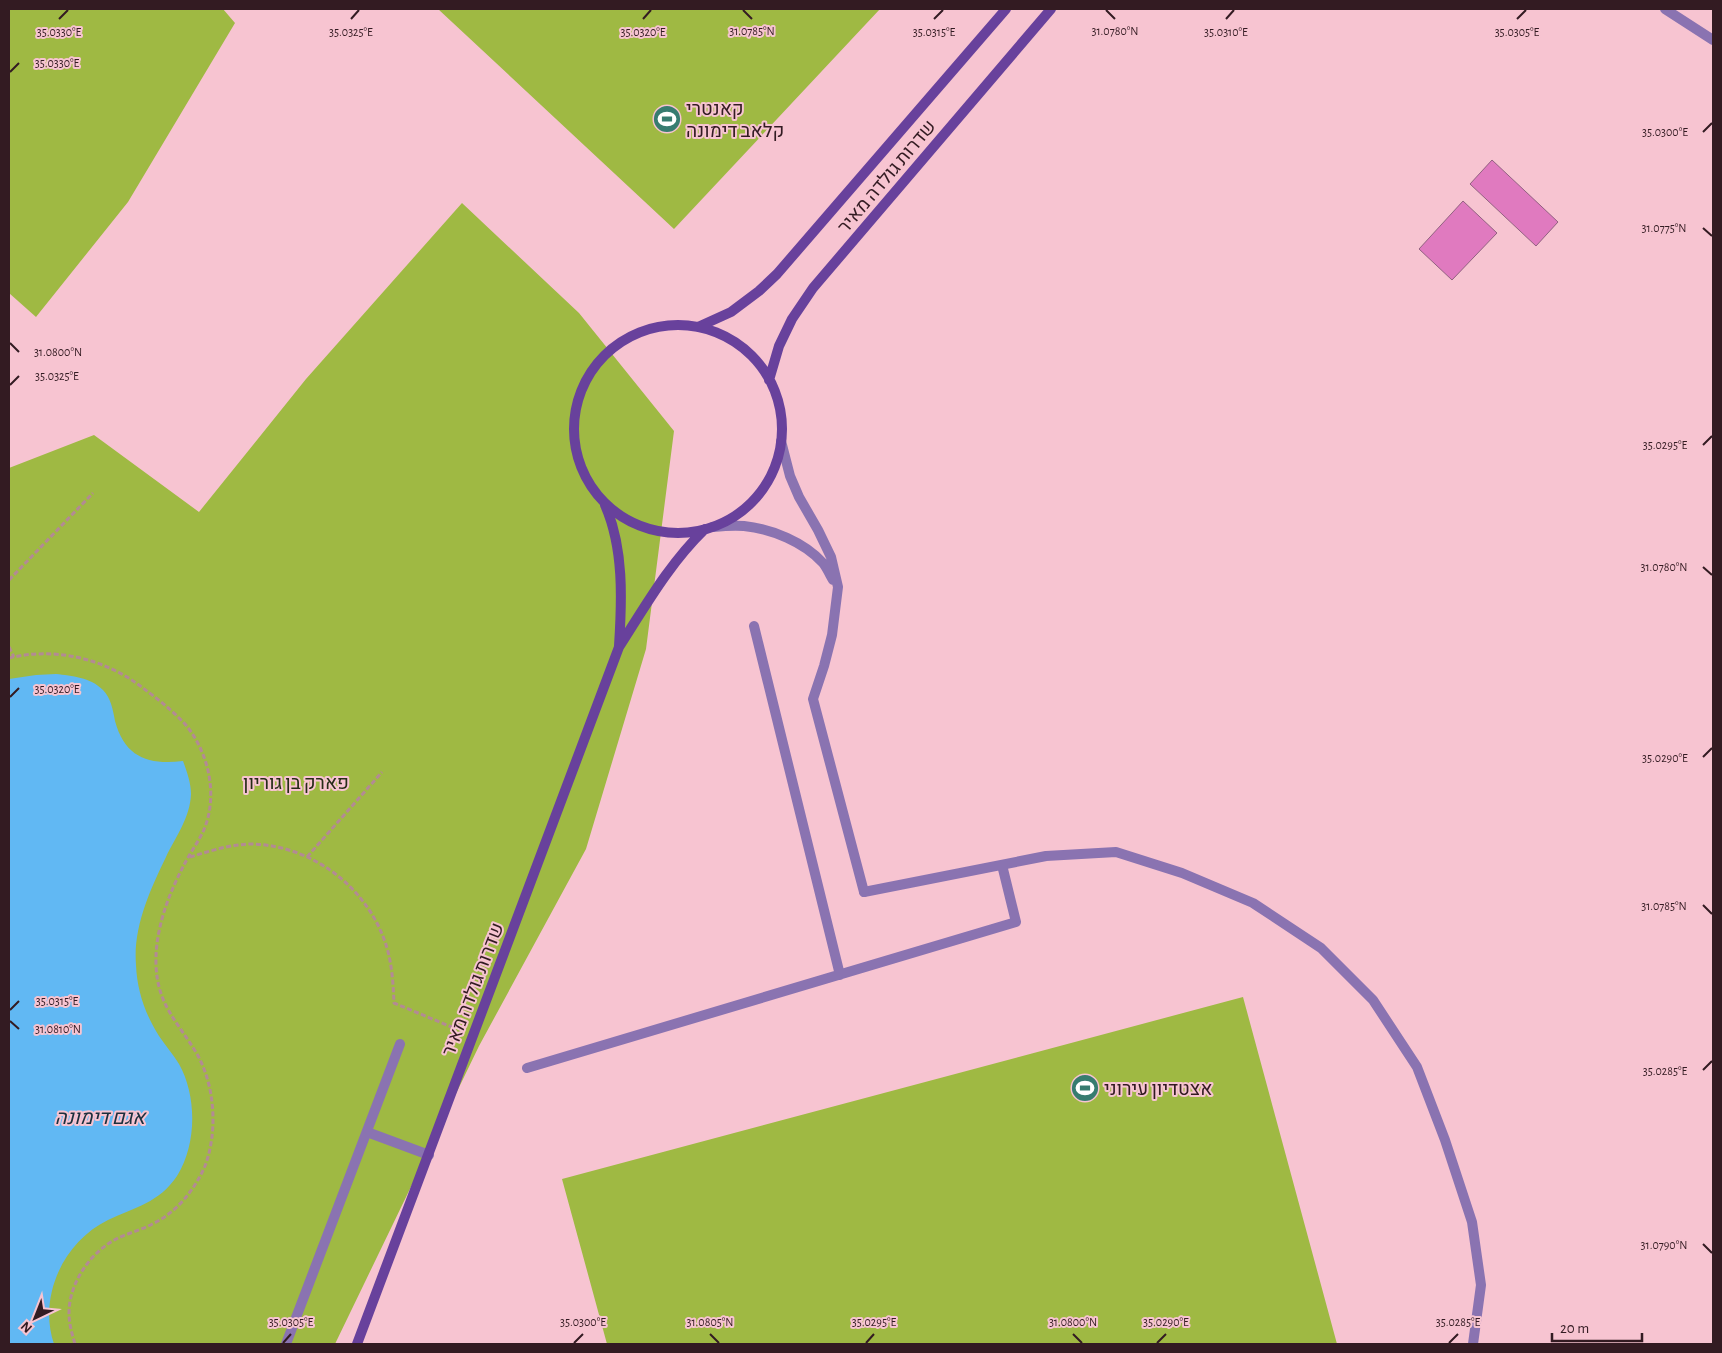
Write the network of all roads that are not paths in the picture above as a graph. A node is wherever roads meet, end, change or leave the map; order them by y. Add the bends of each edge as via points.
1 (1006, 9) edge
2 (1051, 9) edge
3 (1665, 9) edge
4 (1713, 40) edge
5 (698, 327) junction
6 (769, 380) junction
7 (781, 442) junction
8 (603, 501) junction
9 (709, 528) junction
10 (838, 587) junction
11 (754, 626) dead end
12 (619, 647) junction
13 (1002, 865) junction
14 (840, 974) junction
15 (400, 1044) dead end
16 (527, 1068) dead end
17 (367, 1132) junction
18 (428, 1155) junction
19 (286, 1344) edge
20 (357, 1344) edge
21 (1473, 1344) edge

1 - 5 main road, שדרות גולדה מאיר via 777,274 731,312
2 - 6 main road, שדרות גולדה מאיר via 813,288 779,346
3 - 4 street
5 - 6 main road via 723,335 739,346 754,359
5 - 8 main road via 667,326 638,333 611,349 591,372 578,401 574,432 580,464
6 - 7 main road via 780,409
7 - 9 main road via 774,469 760,494 739,514
7 - 10 street via 799,497 831,557
8 - 9 main road via 622,516 656,530 681,532
8 - 12 main road, שדרות גולדה מאיר via 610,518 618,560
9 - 10 street via 744,526 787,538 824,564
9 - 12 main road, שדרות גולדה מאיר via 667,571
10 - 13 street via 832,635 813,698 864,892
11 - 14 street
12 - 18 main road, שדרות גולדה מאיר
13 - 14 street via 1016,922
13 - 21 street via 1046,856 1116,852 1182,873 1254,903 1321,948 1374,1000 1417,1067 1472,1222 1481,1285
14 - 16 street
15 - 17 street
17 - 18 street
17 - 19 street
18 - 20 main road, שדרות גולדה מאיר

